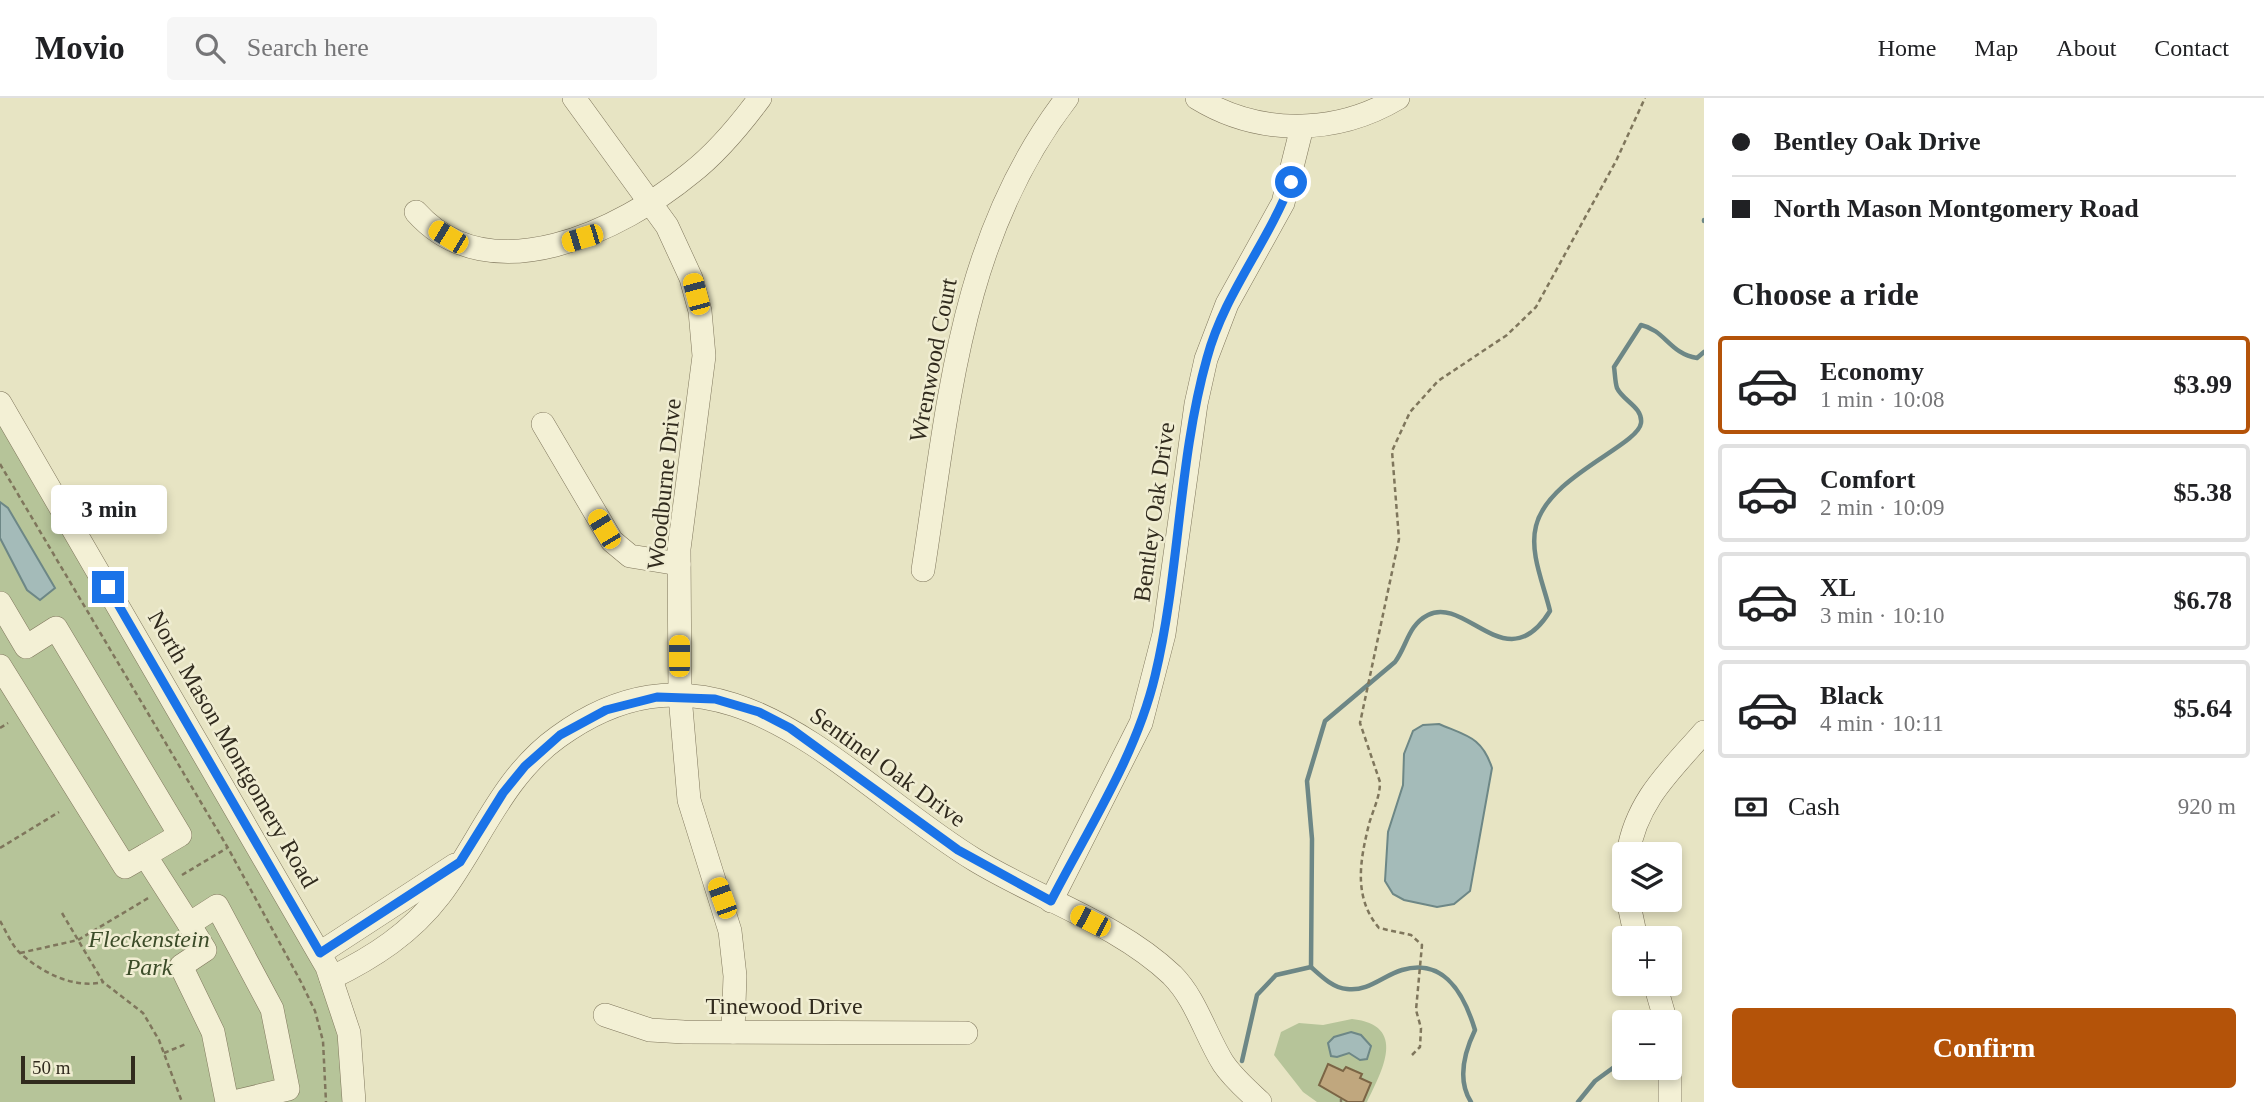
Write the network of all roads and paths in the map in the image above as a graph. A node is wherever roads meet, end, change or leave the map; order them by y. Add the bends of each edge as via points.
1 (574, 98) edge
2 (760, 98) edge
3 (1067, 98) edge
4 (1197, 98) edge
5 (1398, 98) edge
6 (1644, 98) edge
7 (1302, 127) junction
8 (650, 203) junction
9 (416, 212) dead end
10 (0, 403) edge
11 (543, 424) dead end
12 (0, 464) edge
13 (679, 564) junction
14 (923, 570) dead end
15 (1, 609) edge
16 (26, 646) junction
17 (0, 660) edge
18 (0, 666) edge
19 (680, 696) junction
20 (8, 723) dead end
21 (0, 728) edge
22 (1704, 732) edge
23 (60, 812) dead end
24 (16, 839) junction
25 (1630, 842) edge
26 (18, 844) dead end
27 (0, 848) edge
28 (228, 848) junction
29 (146, 855) junction
30 (460, 862) junction
31 (165, 886) junction
32 (1051, 901) junction
33 (62, 913) dead end
34 (0, 922) edge
35 (188, 924) junction
36 (78, 940) junction
37 (20, 953) junction
38 (320, 953) junction
39 (331, 978) junction
40 (103, 982) junction
41 (605, 1015) dead end
42 (733, 1032) junction
43 (966, 1033) dead end
44 (186, 1044) dead end
45 (164, 1053) junction
46 (1412, 1055) dead end
47 (1670, 1080) edge
48 (247, 1101) edge
49 (182, 1102) edge
50 (227, 1102) edge
51 (326, 1102) edge
52 (354, 1102) edge
53 (1260, 1102) edge
54 (1670, 1102) edge

1 - 8 street, Woodburne Drive
2 - 8 street via 709,157
3 - 14 street, Wrenwood Court via 1013,183 978,267 963,323
4 - 7 street via 1253,122
5 - 7 street via 1354,118
6 - 46 path via 1616,161 1536,307 1507,335 1438,381 1410,412 1392,451 1399,539 1360,723 1380,792 1359,881 1362,901 1379,928 1418,939 1423,956 1416,1010 1421,1028 1420,1047
7 - 32 street, Bentley Oak Drive via 1283,203 1227,304 1206,359 1164,634 1141,723
8 - 9 street via 582,238 503,251 469,246 428,225
8 - 13 street, Woodburne Drive via 678,246 691,278 703,333
10 - 38 street, North Mason Montgomery Road
11 - 13 street via 612,541 630,556
12 - 28 path
13 - 19 street, Woodburne Drive
15 - 16 street
16 - 17 street
16 - 29 street via 56,628 180,835
18 - 29 street via 125,867
19 - 30 street, Sentinel Oak Drive via 622,704 560,735 510,784
19 - 32 street, Sentinel Oak Drive via 738,704 790,728 958,850
19 - 42 street, Woodburne Drive via 689,800 730,931 735,976
20 - 21 path
22 - 25 street via 1649,795
23 - 24 path
24 - 26 path
24 - 27 path
28 - 31 path
28 - 51 path via 315,1011 323,1041
29 - 31 street
30 - 38 street, Sentinel Oak Drive
30 - 39 street, Sentinel Oak Drive via 420,918 378,953
31 - 35 street
31 - 36 path
32 - 53 street, Sentinel Oak Drive via 1128,941 1174,978 1196,1009 1224,1065
33 - 36 path
34 - 37 path
35 - 48 street via 217,906 272,1009 288,1089
35 - 50 street via 205,950 181,966 214,1032
36 - 37 path
36 - 40 path
37 - 40 path via 71,983 88,986
38 - 39 street, North Mason Montgomery Road
39 - 52 street, North Mason Montgomery Road via 349,1033
40 - 45 path via 143,1013
41 - 42 street, Tinewood Drive via 650,1030
42 - 43 street, Tinewood Drive
44 - 45 path
45 - 49 path
47 - 54 street

